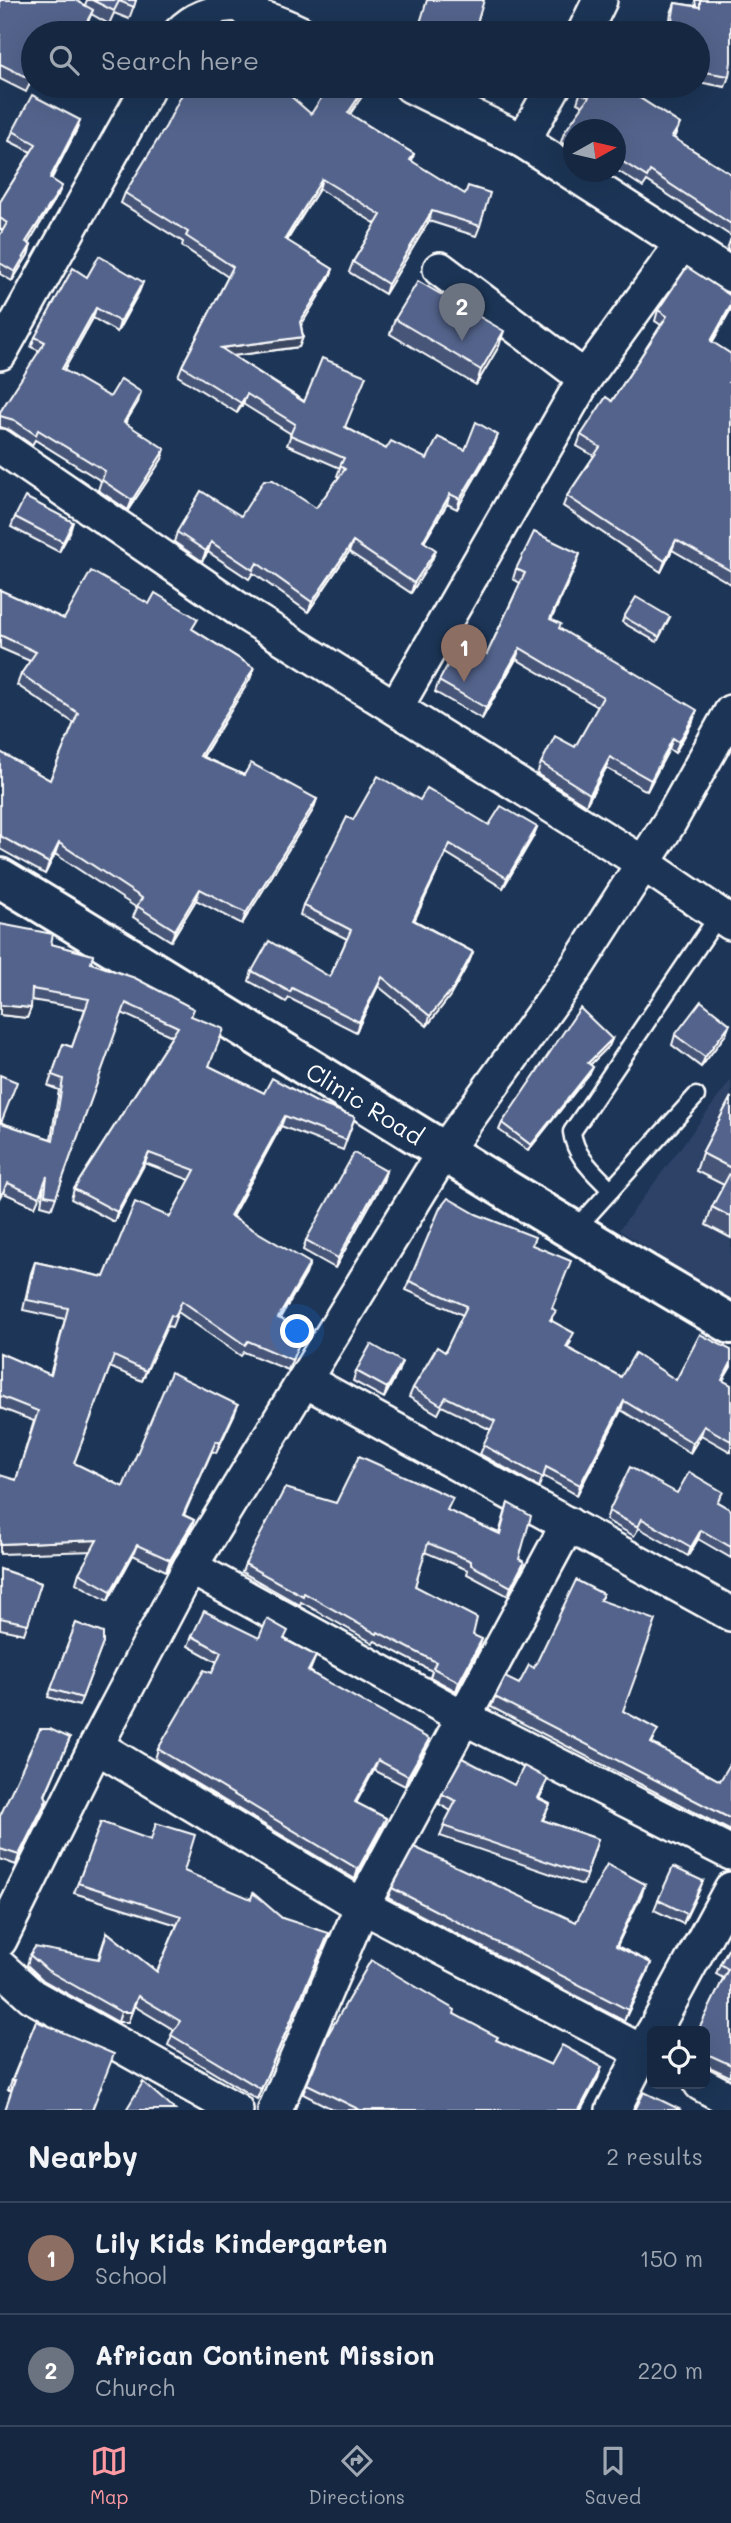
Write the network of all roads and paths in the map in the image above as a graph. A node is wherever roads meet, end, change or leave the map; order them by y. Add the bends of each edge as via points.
1 (600, 0) edge
2 (187, 21) edge
3 (274, 21) edge
4 (590, 21) edge
5 (142, 98) edge
6 (435, 98) edge
7 (547, 98) edge
8 (523, 141) junction
9 (682, 243) junction
10 (440, 269) dead end
11 (731, 275) edge
12 (0, 353) edge
13 (585, 378) junction
14 (1, 448) edge
15 (396, 707) junction
16 (731, 712) edge
17 (643, 863) junction
18 (0, 878) edge
19 (725, 919) edge
20 (696, 1096) dead end
21 (443, 1153) junction
22 (611, 1190) junction
23 (574, 1231) junction
24 (731, 1324) edge
25 (306, 1381) junction
26 (568, 1524) junction
27 (190, 1567) junction
28 (731, 1614) edge
29 (463, 1717) junction
30 (96, 1746) junction
31 (731, 1853) edge
32 (731, 1889) edge
33 (362, 1906) junction
34 (0, 1940) edge
35 (0, 1967) edge
36 (659, 2026) edge
37 (647, 2042) edge
38 (647, 2048) edge
39 (710, 2089) edge
40 (731, 2101) edge
41 (236, 2110) edge
42 (275, 2110) edge
43 (613, 2110) edge

1 - 4 street
2 - 3 street via 208,4 232,4
5 - 12 street
6 - 8 street
7 - 8 street
8 - 9 street
9 - 11 street
9 - 13 street
10 - 13 street
13 - 15 street
14 - 15 street via 247,615
15 - 17 street
16 - 17 street
17 - 19 street
17 - 21 street via 576,968
18 - 21 street, Clinic Road via 201,998
19 - 22 lane via 572,1132 582,1159
20 - 22 lane
21 - 23 street, Clinic Road
21 - 25 street
22 - 23 lane
23 - 24 street, Clinic Road
25 - 26 street
25 - 27 street
26 - 28 street
26 - 29 street
27 - 29 street
27 - 30 street
29 - 31 street
29 - 33 street
30 - 33 street
30 - 34 street
32 - 36 street
33 - 37 street
33 - 42 street
35 - 41 street via 32,1996
38 - 43 street
39 - 40 street

